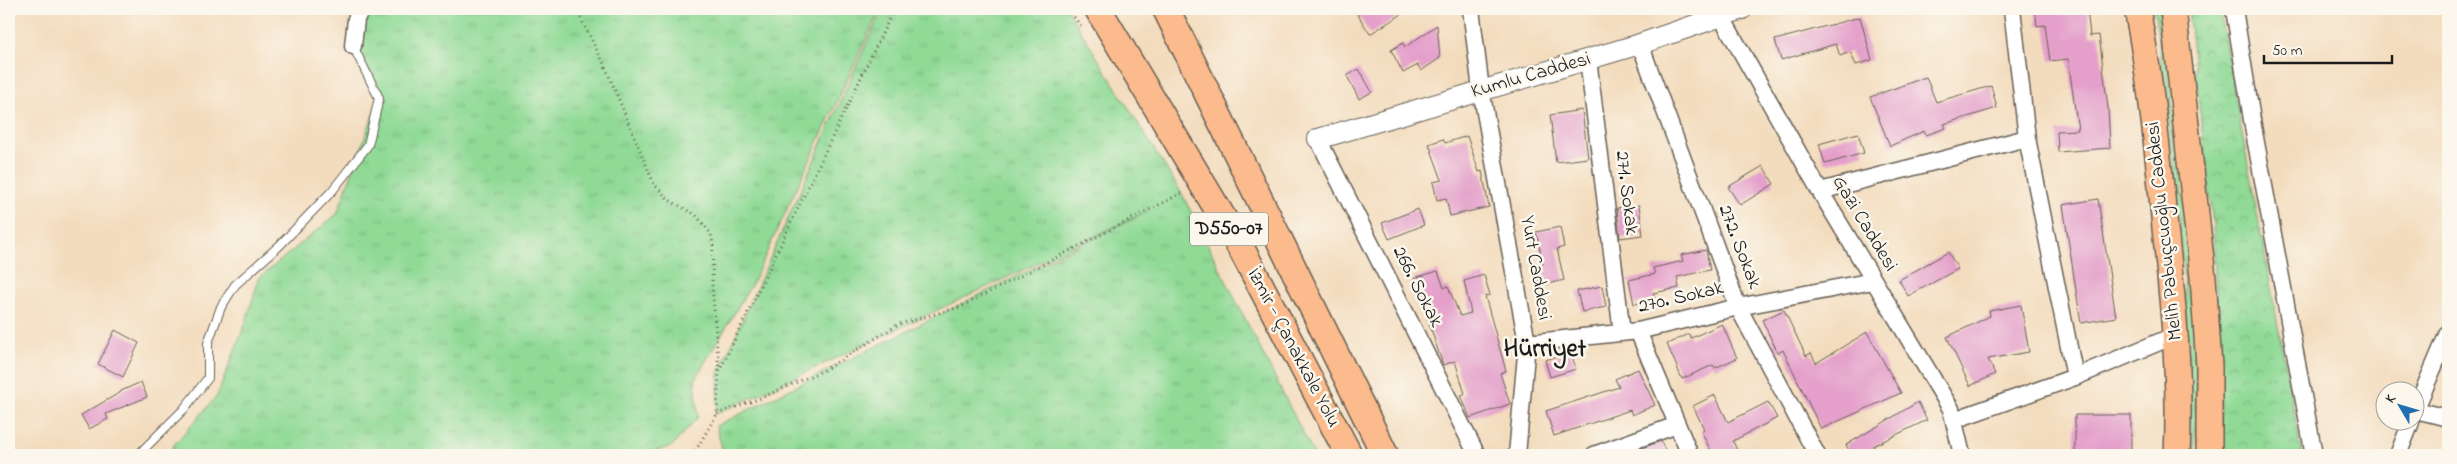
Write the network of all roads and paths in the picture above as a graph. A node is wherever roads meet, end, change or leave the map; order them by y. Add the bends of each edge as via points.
1 (361, 9) edge
2 (576, 9) edge
3 (894, 9) edge
4 (1068, 9) edge
5 (1098, 9) edge
6 (1166, 9) edge
7 (1471, 9) edge
8 (1742, 9) edge
9 (2012, 9) edge
10 (2137, 9) edge
11 (2173, 9) edge
12 (2234, 9) edge
13 (1721, 16) junction
14 (1085, 31) dead end
15 (1640, 44) junction
16 (353, 46) joint
17 (1588, 59) junction
18 (1481, 90) junction
19 (2027, 138) junction
20 (1318, 139) joint
21 (1178, 185) dead end
22 (1820, 191) junction
23 (1873, 281) junction
24 (1738, 307) junction
25 (1630, 332) junction
26 (2448, 333) edge
27 (2176, 335) junction
28 (1527, 343) junction
29 (719, 372) junction
30 (2075, 377) junction
31 (2424, 391) edge
32 (717, 414) junction
33 (2424, 416) edge
34 (2448, 418) edge
35 (1954, 420) junction
36 (1677, 424) junction
37 (2407, 432) edge
38 (138, 455) edge
39 (692, 455) edge
40 (1349, 455) edge
41 (1385, 455) edge
42 (1477, 455) edge
43 (1517, 455) edge
44 (1594, 455) edge
45 (1690, 455) edge
46 (1817, 455) edge
47 (1962, 455) edge
48 (2177, 455) edge
49 (2209, 455) edge
50 (2314, 455) edge
51 (2398, 455) edge

1 - 16 street via 356,19
2 - 29 path via 605,66 654,184 669,200 696,215 711,234
3 - 29 path
4 - 14 path
5 - 40 highway, İzmir - Çanakkale Yolu / D550-07 via 1242,250
6 - 41 highway, İzmir - Çanakkale Yolu / D550-07
7 - 18 street, Yurt Caddesi
8 - 13 street, Kumlu Caddesi
9 - 19 street
10 - 27 main road, Melih Pabuçcuoğlu Caddesi via 2156,127
11 - 49 main road, Melih Pabuçcuoğlu Caddesi via 2203,277 2209,366
12 - 50 street
13 - 15 street, Kumlu Caddesi
13 - 22 street, Gazi Caddesi
15 - 17 street, Kumlu Caddesi
15 - 24 street, 272. Sokak
16 - 38 lane via 379,98 368,145 332,192 235,285 221,307 208,343 208,378 184,410
17 - 18 street, Kumlu Caddesi
17 - 25 street, 271. Sokak
18 - 20 street, Kumlu Caddesi
18 - 28 street, Yurt Caddesi
19 - 22 street
19 - 30 street
20 - 42 street, 266. Sokak
21 - 32 path via 1182,194 960,308 900,324 824,370
22 - 23 street, Gazi Caddesi
23 - 24 street, 270. Sokak
23 - 35 street, Gazi Caddesi via 1952,410
24 - 25 street, 270. Sokak
24 - 46 street, 272. Sokak
25 - 28 street, 270. Sokak
25 - 36 street, 271. Sokak
26 - 31 street
27 - 30 street
27 - 48 main road, Melih Pabuçcuoğlu Caddesi
28 - 43 street, Yurt Caddesi
29 - 32 path
30 - 35 street
32 - 39 path
33 - 34 street
35 - 47 street, Gazi Caddesi
36 - 44 street
36 - 45 street, 271. Sokak
37 - 51 street

